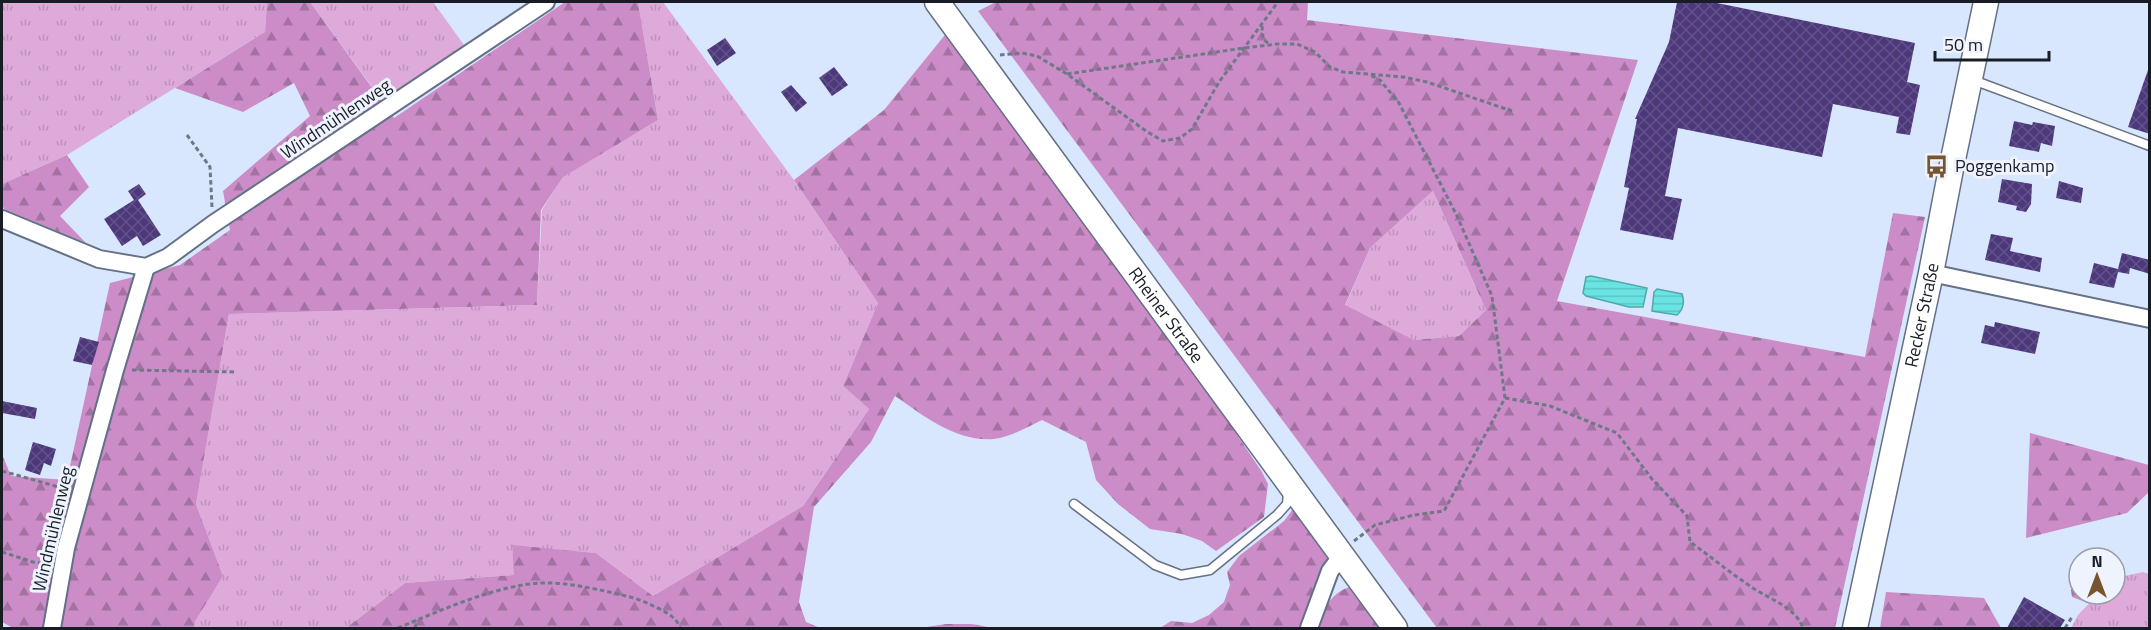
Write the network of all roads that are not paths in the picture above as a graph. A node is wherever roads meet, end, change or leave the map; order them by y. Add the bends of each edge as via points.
1 (546, 2) edge
2 (937, 2) edge
3 (1986, 2) edge
4 (1971, 80) junction
5 (2150, 146) edge
6 (2, 219) edge
7 (146, 267) junction
8 (1931, 273) junction
9 (2150, 319) edge
10 (1288, 480) junction
11 (1074, 504) dead end
12 (1342, 555) junction
13 (52, 628) edge
14 (1309, 628) edge
15 (1395, 628) edge
16 (1855, 628) edge

1 - 7 street, Windmühlenweg via 168,257
2 - 10 main road, Rheiner Straße
3 - 4 main road, Recker Straße
4 - 5 lane
4 - 8 main road, Recker Straße
6 - 7 street via 99,259
7 - 13 street, Windmühlenweg via 82,489
8 - 9 street
8 - 16 main road, Recker Straße
10 - 11 lane via 1287,504 1277,515 1210,570 1181,575 1155,565
10 - 12 main road, Rheiner Straße
12 - 14 street via 1330,571
12 - 15 main road, Rheiner Straße

